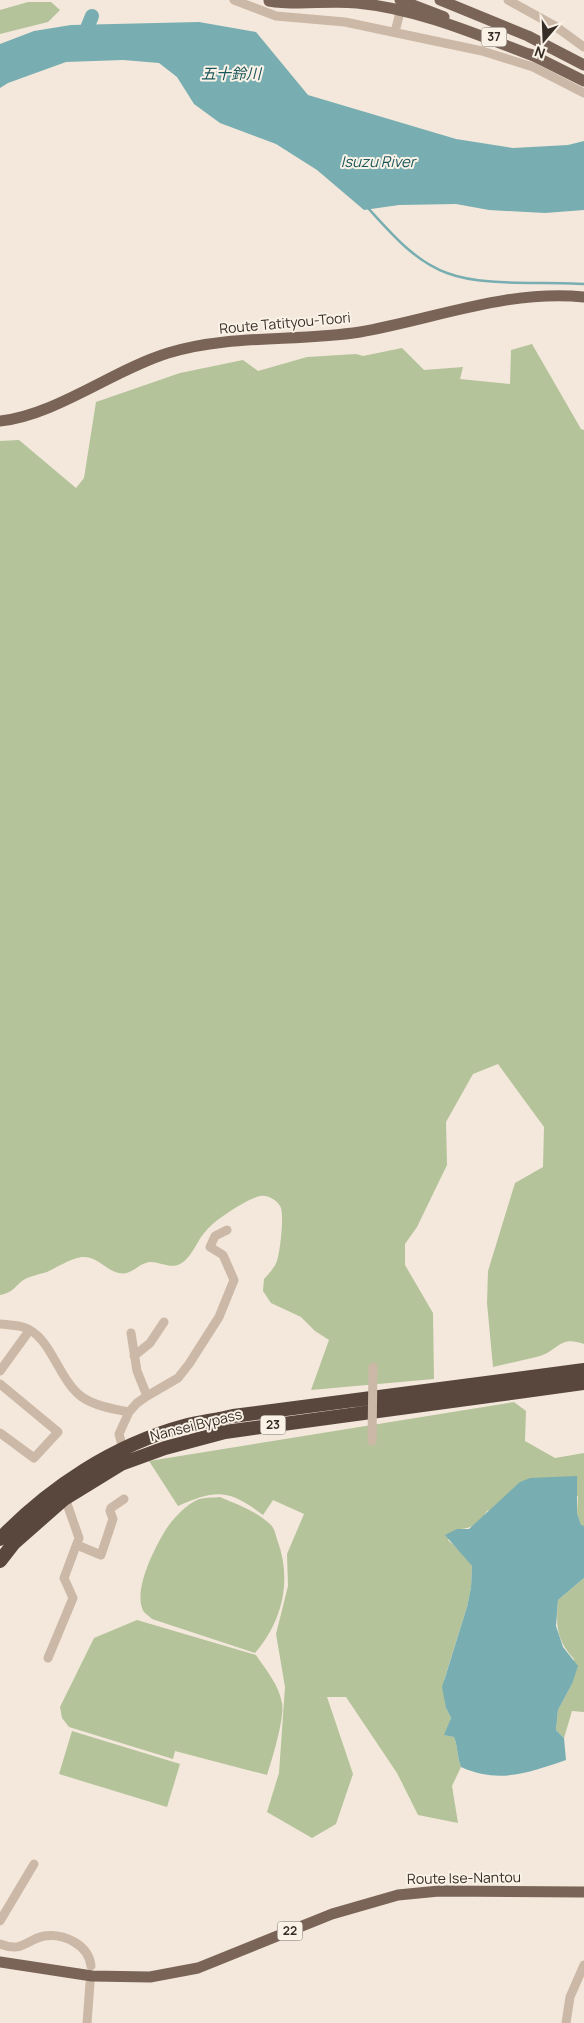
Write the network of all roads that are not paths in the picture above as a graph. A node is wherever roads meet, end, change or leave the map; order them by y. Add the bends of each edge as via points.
1 (234, 0) edge
2 (268, 0) edge
3 (400, 0) edge
4 (440, 0) edge
5 (455, 0) edge
6 (508, 0) edge
7 (399, 16) dead end
8 (395, 32) junction
9 (528, 36) junction
10 (584, 47) edge
11 (536, 57) junction
12 (584, 65) edge
13 (584, 81) edge
14 (584, 92) edge
15 (584, 297) edge
16 (0, 421) edge
17 (227, 1230) dead end
18 (164, 1322) dead end
19 (0, 1324) edge
20 (29, 1330) junction
21 (131, 1333) dead end
22 (134, 1356) junction
23 (373, 1367) dead end
24 (584, 1370) edge
25 (0, 1371) edge
26 (584, 1383) edge
27 (0, 1384) edge
28 (147, 1396) junction
29 (129, 1412) junction
30 (0, 1434) edge
31 (372, 1441) dead end
32 (123, 1449) junction
33 (65, 1498) junction
34 (124, 1500) dead end
35 (0, 1540) edge
36 (77, 1545) junction
37 (0, 1561) edge
38 (48, 1658) dead end
39 (34, 1864) dead end
40 (584, 1892) edge
41 (0, 1921) edge
42 (0, 1944) edge
43 (0, 1962) edge
44 (584, 1965) edge
45 (92, 1966) dead end
46 (90, 1983) dead end
47 (87, 2023) edge
48 (568, 2023) edge

1 - 8 street via 276,16 345,22
2 - 11 main road via 287,4 327,2 382,7 447,25
3 - 11 main road, 37 via 470,26
4 - 9 main road, 37
5 - 9 main road via 481,10
6 - 10 street via 555,26
7 - 8 street
8 - 14 street via 491,53 534,67
9 - 12 main road, 37
11 - 13 main road, 37
15 - 16 main road, Route Tatityou-Toori via 525,298 359,332 196,347 168,353 129,368 61,402
17 - 28 street via 216,1236 210,1247 223,1255 234,1280 219,1317 184,1372
18 - 22 street via 150,1343
19 - 20 street
20 - 25 street
20 - 29 street via 42,1339 65,1378 81,1396 102,1406
21 - 22 street
22 - 28 street
23 - 31 street, bridge
24 - 32 highway, Nansei Bypass / 23 via 234,1416 185,1426
26 - 33 highway, Nansei Bypass / 23 via 225,1432 121,1464
27 - 30 street via 58,1432 34,1458
28 - 29 street
29 - 32 street via 119,1434
32 - 35 highway, Nansei Bypass / 23 via 48,1495
33 - 36 street via 79,1538
33 - 37 highway, Nansei Bypass / 23 via 14,1543
34 - 36 street via 111,1508 113,1519 101,1555
36 - 38 street via 64,1578 73,1598
39 - 41 street
40 - 43 main road, Route Ise-Nantou / 22 via 440,1891 398,1895 332,1914 198,1968 150,1977 92,1976
42 - 45 street via 19,1947 40,1937 60,1937 78,1943 88,1953
44 - 48 street via 570,1997
46 - 47 street

